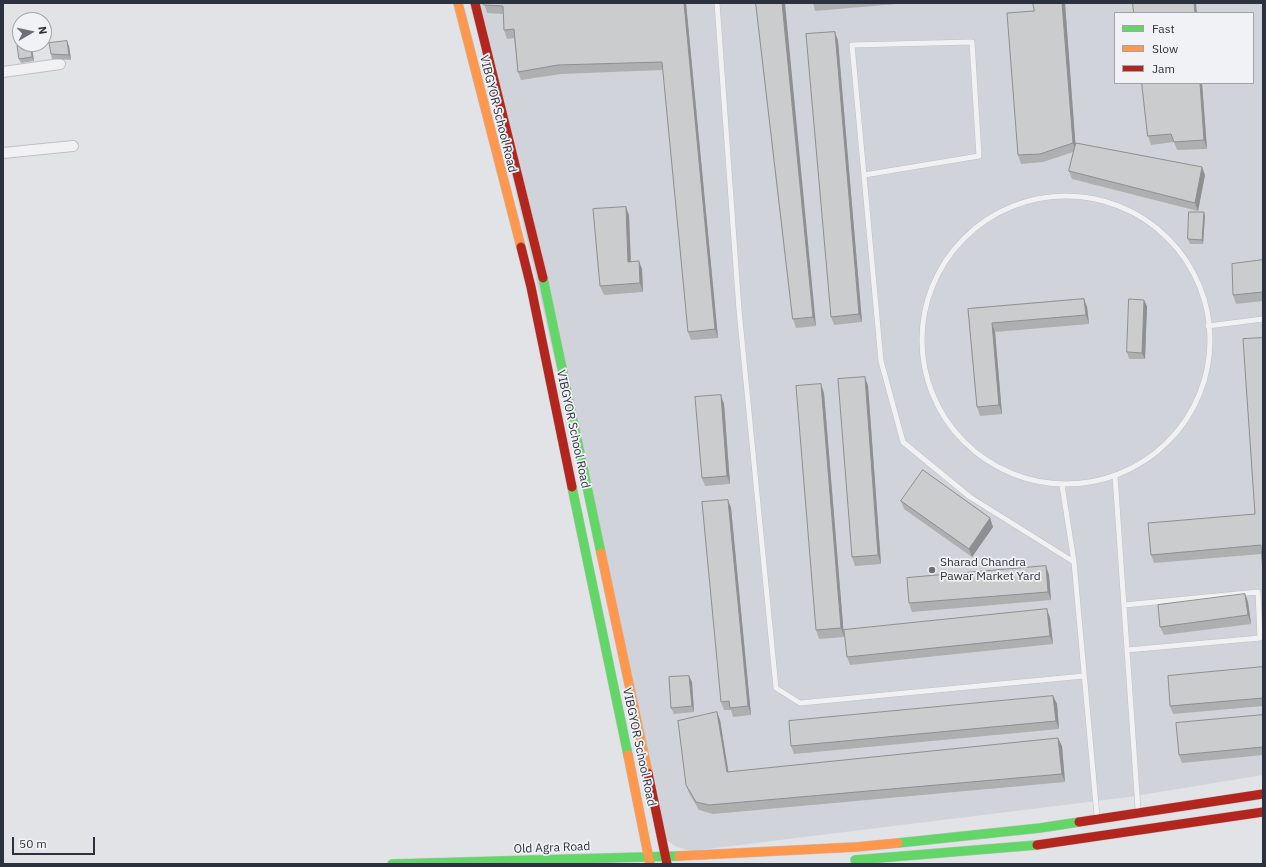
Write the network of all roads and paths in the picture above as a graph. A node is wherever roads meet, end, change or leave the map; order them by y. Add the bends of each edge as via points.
1 (458, 3) edge
2 (475, 3) edge
3 (717, 3) edge
4 (60, 64) dead end
5 (3, 72) edge
6 (73, 146) dead end
7 (3, 153) edge
8 (864, 175) junction
9 (1263, 319) edge
10 (1208, 326) junction
11 (1115, 476) junction
12 (1062, 485) junction
13 (1074, 562) junction
14 (1124, 605) junction
15 (1127, 650) junction
16 (1084, 676) junction
17 (1263, 794) edge
18 (1263, 812) edge
19 (1139, 821) junction
20 (1098, 827) junction
21 (666, 860) edge
22 (845, 860) dead end
23 (650, 861) edge
24 (392, 864) edge

1 - 23 main road, VIBGYOR School Road via 531,287
2 - 21 main road, VIBGYOR School Road via 543,277
3 - 16 lane via 739,310 776,688 800,703
4 - 5 street
6 - 7 street
8 - 8 lane via 852,45 972,42 979,156
8 - 13 lane via 881,361 903,442 970,497
9 - 10 lane
10 - 11 lane via 1210,340 1206,375 1193,408 1173,437 1146,461
10 - 12 lane via 1205,305 1192,271 1172,242 1145,220 1113,204 1079,196 1044,197 1010,207 979,225 954,249 935,280 924,314 922,349 932,390 944,416 966,444 994,465 1026,479
11 - 12 lane via 1088,483
11 - 14 lane
12 - 13 lane
13 - 16 lane
14 - 15 lane
14 - 15 lane via 1258,592 1260,638
15 - 19 lane
16 - 20 lane
17 - 19 main road
18 - 19 main road
19 - 20 main road
19 - 20 main road
20 - 21 main road, Old Agra Road via 1040,828 856,847 712,853
20 - 22 main road via 1044,844
21 - 23 main road, Old Agra Road
23 - 24 main road, Old Agra Road

